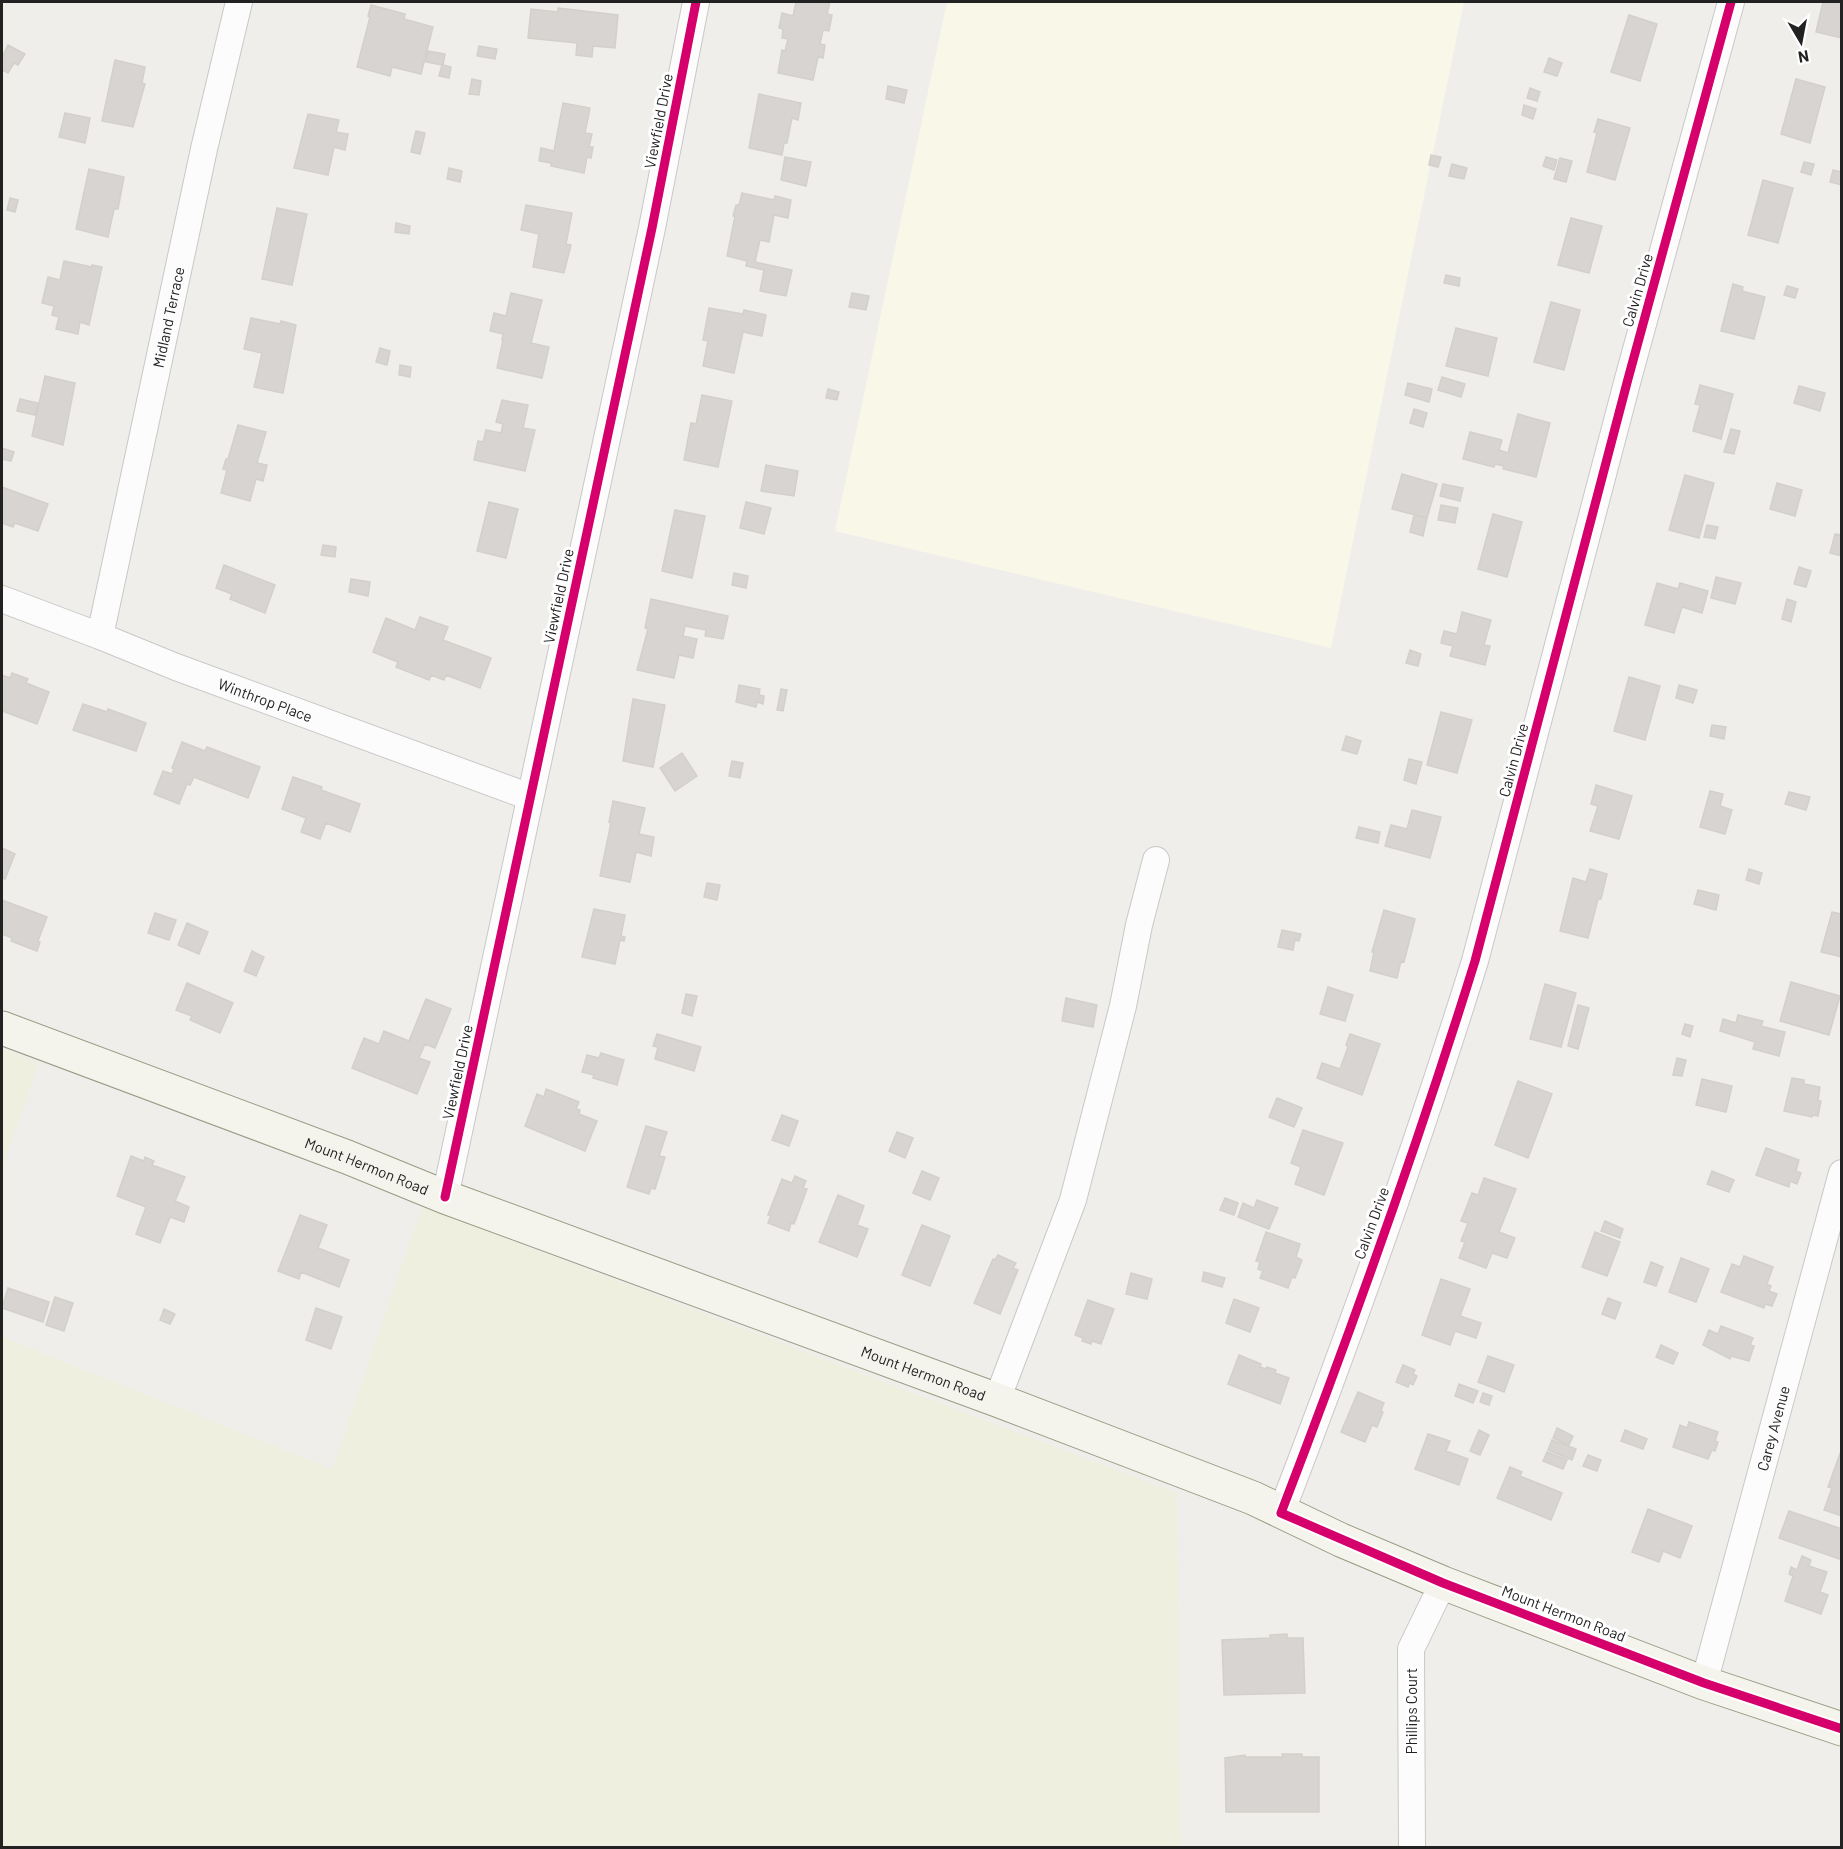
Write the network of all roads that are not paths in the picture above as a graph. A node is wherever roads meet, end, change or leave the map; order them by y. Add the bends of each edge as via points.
1 (239, 2) edge
2 (696, 2) edge
3 (1731, 2) edge
4 (2, 599) edge
5 (100, 636) junction
6 (530, 797) junction
7 (1156, 860) dead end
8 (2, 1028) edge
9 (1842, 1173) edge
10 (445, 1197) junction
11 (997, 1400) junction
12 (1281, 1513) junction
13 (1443, 1583) junction
14 (1704, 1683) junction
15 (1842, 1729) edge
16 (1412, 1848) edge

1 - 5 street, Midland Terrace
2 - 6 street, Viewfield Drive via 650,239
3 - 12 street, Calvin Drive via 1475,961 1395,1202
4 - 5 street, Winthrop Place
5 - 6 street, Winthrop Place
6 - 10 street, Viewfield Drive
7 - 11 street via 1073,1200
8 - 10 main road, Mount Hermon Road
9 - 14 street, Carey Avenue
10 - 11 main road, Mount Hermon Road
11 - 12 main road, Mount Hermon Road via 1253,1498
12 - 13 main road, Mount Hermon Road
13 - 14 main road, Mount Hermon Road
13 - 16 street, Phillips Court via 1411,1649
14 - 15 main road, Mount Hermon Road

